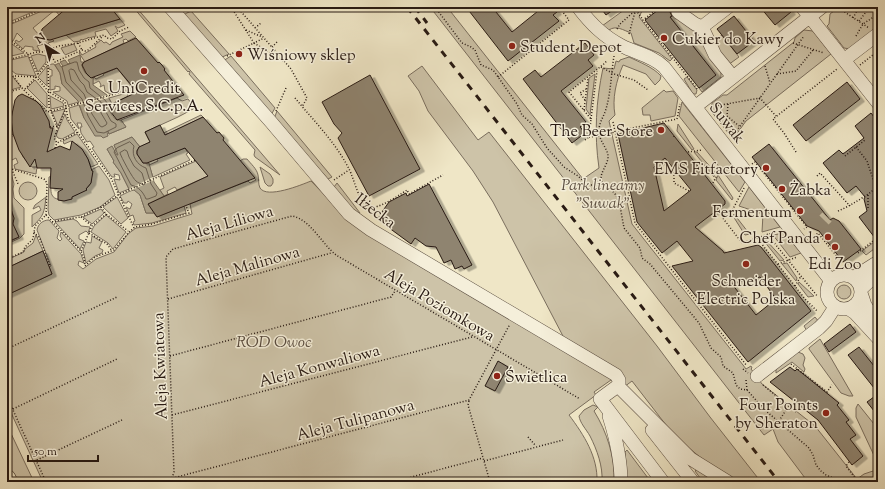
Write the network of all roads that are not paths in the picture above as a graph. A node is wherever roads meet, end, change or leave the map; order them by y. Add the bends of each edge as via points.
1 (170, 7) edge
2 (578, 7) edge
3 (728, 7) edge
4 (822, 7) edge
5 (678, 12) dead end
6 (806, 12) edge
7 (702, 27) junction
8 (876, 32) edge
9 (843, 63) junction
10 (733, 77) junction
11 (878, 103) edge
12 (695, 107) junction
13 (878, 262) edge
14 (878, 273) edge
15 (853, 278) junction
16 (831, 281) junction
17 (861, 291) junction
18 (835, 307) junction
19 (849, 309) junction
20 (878, 325) edge
21 (878, 338) edge
22 (759, 380) road end
23 (619, 383) junction
24 (603, 402) junction
25 (7, 478) edge
26 (9, 482) edge
27 (621, 482) edge
28 (663, 482) edge
29 (692, 482) edge
30 (728, 482) edge

1 - 23 street, Iłżecka via 349,214
2 - 12 street, Suwak via 602,34 661,65
3 - 7 street
4 - 6 street
5 - 7 street
6 - 9 street
6 - 10 street
7 - 10 street via 715,55
8 - 9 street
9 - 11 street
10 - 12 street
12 - 16 street, Suwak
13 - 15 street
14 - 17 street
15 - 16 street via 842,275
15 - 17 street
16 - 18 street via 827,294
17 - 19 street via 856,304
17 - 20 street via 865,305
18 - 19 street
18 - 22 street via 826,321
19 - 21 street
23 - 24 street
23 - 29 street
23 - 30 street via 692,459
24 - 27 street via 618,446
24 - 28 street
25 - 26 main road

